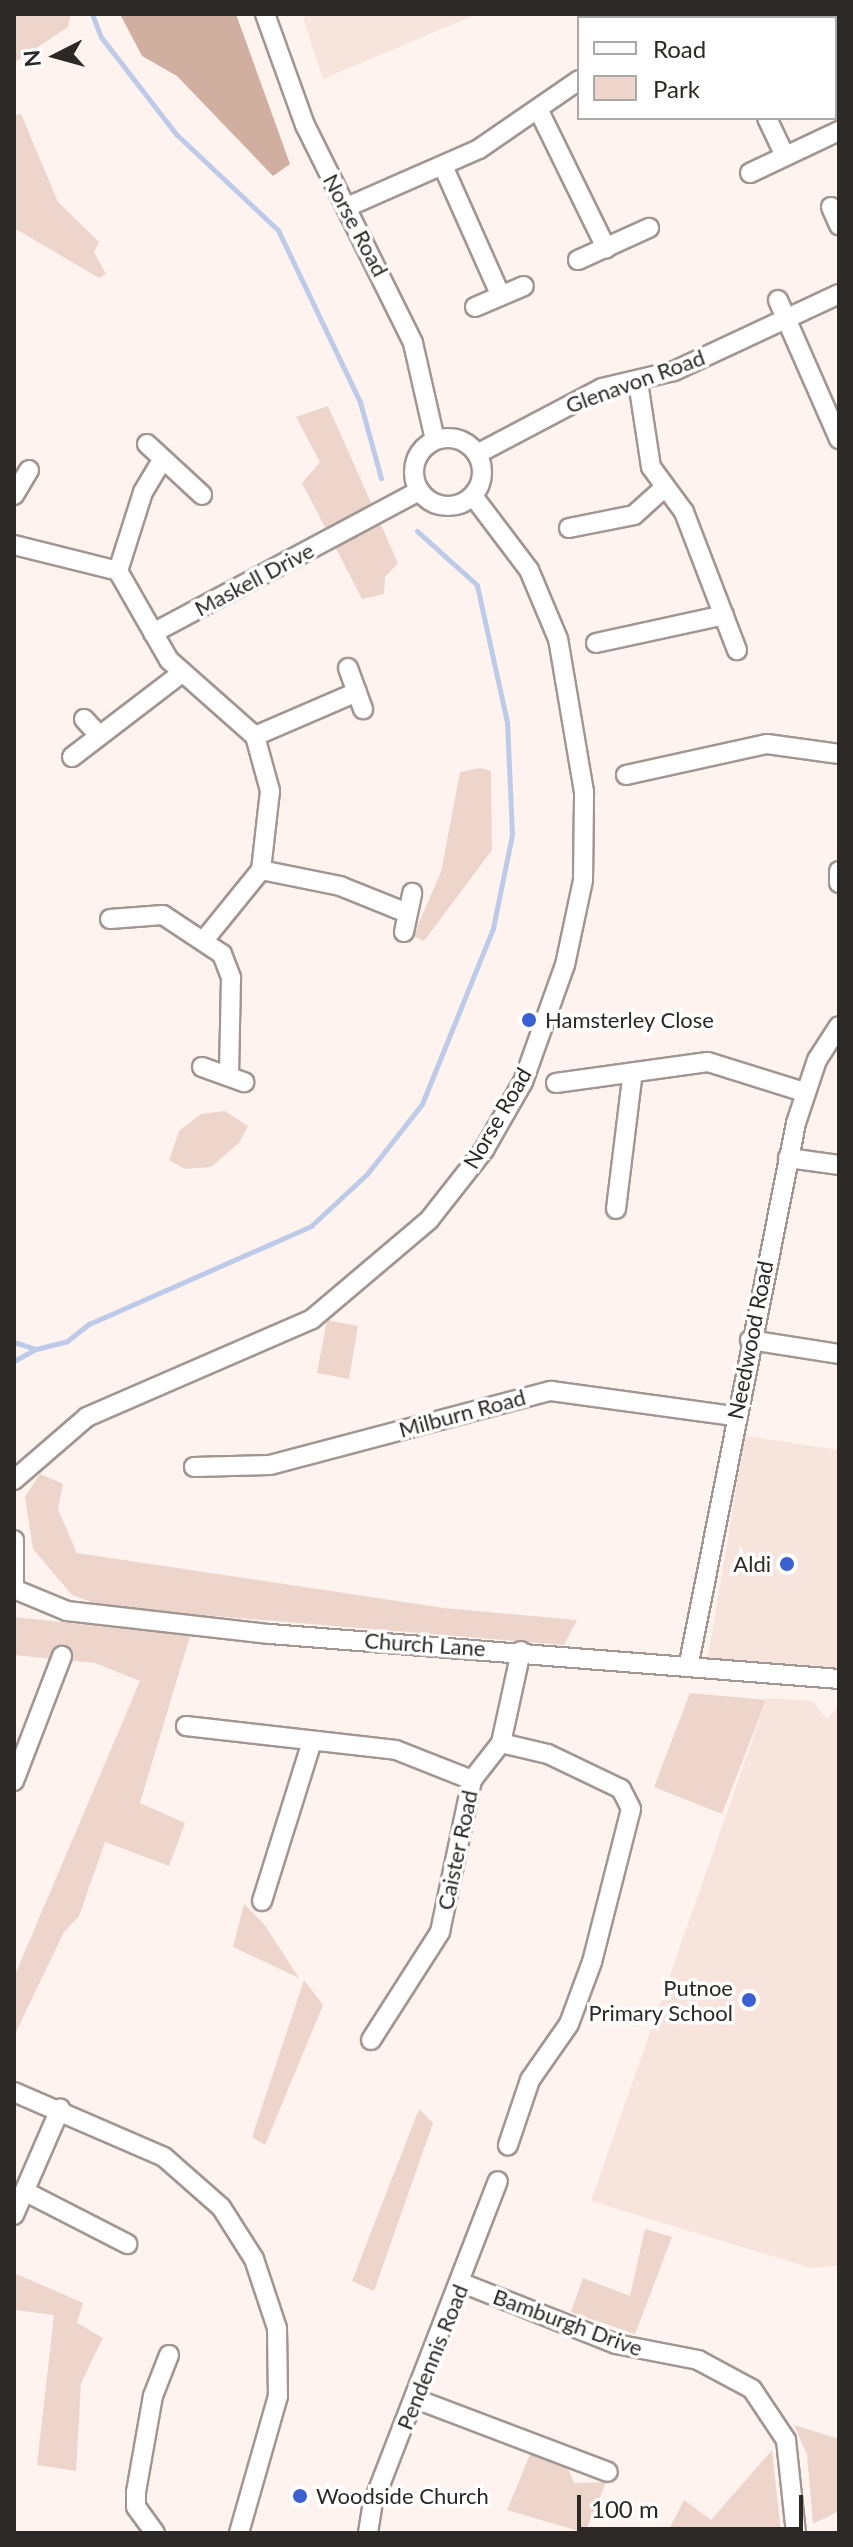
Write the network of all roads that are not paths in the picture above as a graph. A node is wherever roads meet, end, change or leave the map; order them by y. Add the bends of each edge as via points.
1 (265, 14) edge
2 (577, 82) edge
3 (539, 111) junction
4 (768, 120) edge
5 (839, 131) edge
6 (785, 156) junction
7 (443, 166) junction
8 (750, 173) dead end
9 (347, 207) junction
10 (831, 207) dead end
11 (839, 225) edge
12 (649, 228) dead end
13 (606, 248) junction
14 (578, 260) dead end
15 (524, 286) dead end
16 (839, 294) edge
17 (501, 296) junction
18 (778, 300) dead end
19 (475, 307) dead end
20 (785, 318) junction
21 (638, 382) junction
22 (839, 439) edge
23 (435, 440) junction
24 (147, 444) dead end
25 (477, 454) junction
26 (161, 462) junction
27 (29, 470) dead end
28 (665, 487) junction
29 (419, 491) junction
30 (14, 495) edge
31 (202, 495) dead end
32 (473, 496) junction
33 (569, 528) dead end
34 (14, 545) edge
35 (118, 571) junction
36 (724, 615) junction
37 (153, 633) junction
38 (596, 643) dead end
39 (737, 650) dead end
40 (348, 668) dead end
41 (182, 673) junction
42 (84, 719) dead end
43 (99, 735) junction
44 (255, 736) junction
45 (839, 754) edge
46 (72, 757) dead end
47 (621, 777) dead end
48 (261, 870) junction
49 (839, 871) edge
50 (839, 883) edge
51 (412, 893) dead end
52 (407, 913) junction
53 (110, 919) dead end
54 (404, 932) dead end
55 (205, 939) junction
56 (839, 1026) edge
57 (202, 1067) dead end
58 (632, 1078) junction
59 (556, 1083) dead end
60 (804, 1092) junction
61 (788, 1158) junction
62 (839, 1165) edge
63 (616, 1209) dead end
64 (750, 1340) junction
65 (839, 1354) edge
66 (734, 1416) junction
67 (194, 1467) dead end
68 (14, 1480) edge
69 (14, 1540) edge
70 (14, 1589) edge
71 (521, 1651) junction
72 (62, 1656) dead end
73 (689, 1663) junction
74 (839, 1679) edge
75 (186, 1726) dead end
76 (501, 1743) junction
77 (311, 1745) junction
78 (472, 1780) junction
79 (14, 1781) edge
80 (262, 1901) dead end
81 (371, 2040) dead end
82 (14, 2092) edge
83 (60, 2109) junction
84 (508, 2145) dead end
85 (498, 2181) dead end
86 (26, 2192) junction
87 (14, 2215) edge
88 (127, 2244) dead end
89 (462, 2283) junction
90 (169, 2355) dead end
91 (416, 2399) junction
92 (608, 2472) dead end
93 (155, 2533) edge
94 (239, 2533) edge
95 (368, 2533) edge
96 (796, 2533) edge

1 - 9 street, Norse Road via 305,125
2 - 3 street
3 - 7 street
3 - 13 street
4 - 6 street
5 - 6 street
6 - 8 street
7 - 9 street
7 - 17 street
9 - 23 street, Norse Road via 413,343
10 - 11 street
12 - 13 street
13 - 14 street
15 - 17 street
16 - 20 street, Glenavon Road
17 - 19 street
18 - 20 street
20 - 21 street, Glenavon Road
20 - 22 street
21 - 25 street, Glenavon Road via 602,388
21 - 28 street via 651,467
23 - 25 street via 466,443
23 - 29 street via 417,457
24 - 26 street
25 - 32 street via 481,482
26 - 31 street
26 - 35 street via 143,492
27 - 30 street
28 - 33 street via 634,515
28 - 36 street via 696,537
29 - 32 street via 440,506
29 - 37 street, Maskell Drive
32 - 68 street, Norse Road via 529,570 554,627 574,704 584,792 577,908 523,1082 484,1150 429,1220 312,1319 87,1417
34 - 35 street
35 - 37 street
36 - 38 street via 618,645
36 - 39 street
37 - 41 street
40 - 44 street via 360,700
41 - 43 street
41 - 44 street
42 - 43 street
43 - 46 street
44 - 48 street via 270,791
45 - 47 street via 767,744
48 - 52 street via 340,886
48 - 55 street
49 - 50 street
51 - 52 street
52 - 54 street
53 - 55 street via 163,915
55 - 57 street via 230,967 236,1078
56 - 60 street, Needwood Road
58 - 59 street
58 - 60 street via 708,1062
58 - 63 street
60 - 61 street, Needwood Road
61 - 62 street
61 - 64 street, Needwood Road
64 - 65 street
64 - 66 street, Needwood Road
66 - 67 street, Milburn Road via 551,1391 270,1465
66 - 73 street, Needwood Road
69 - 70 street
70 - 71 street, Church Lane via 67,1611
71 - 73 street, Church Lane
71 - 76 street, Caister Road
72 - 79 street
73 - 74 street, Church Lane
75 - 77 street
76 - 78 street, Caister Road
76 - 84 street via 548,1754 621,1789 631,1809 592,1962 569,2024 530,2080
77 - 78 street via 396,1750
77 - 80 street
78 - 81 street, Caister Road via 440,1932
82 - 83 street
83 - 86 street
83 - 94 street via 164,2157 221,2207 254,2259 277,2328 278,2396
85 - 89 street, Pendennis Road
86 - 87 street
86 - 88 street
89 - 91 street, Pendennis Road
89 - 96 street, Bamburgh Drive via 616,2344 709,2364 752,2389 786,2440
90 - 93 street via 153,2396 136,2492 136,2507
91 - 92 street
91 - 95 street, Pendennis Road via 373,2503

